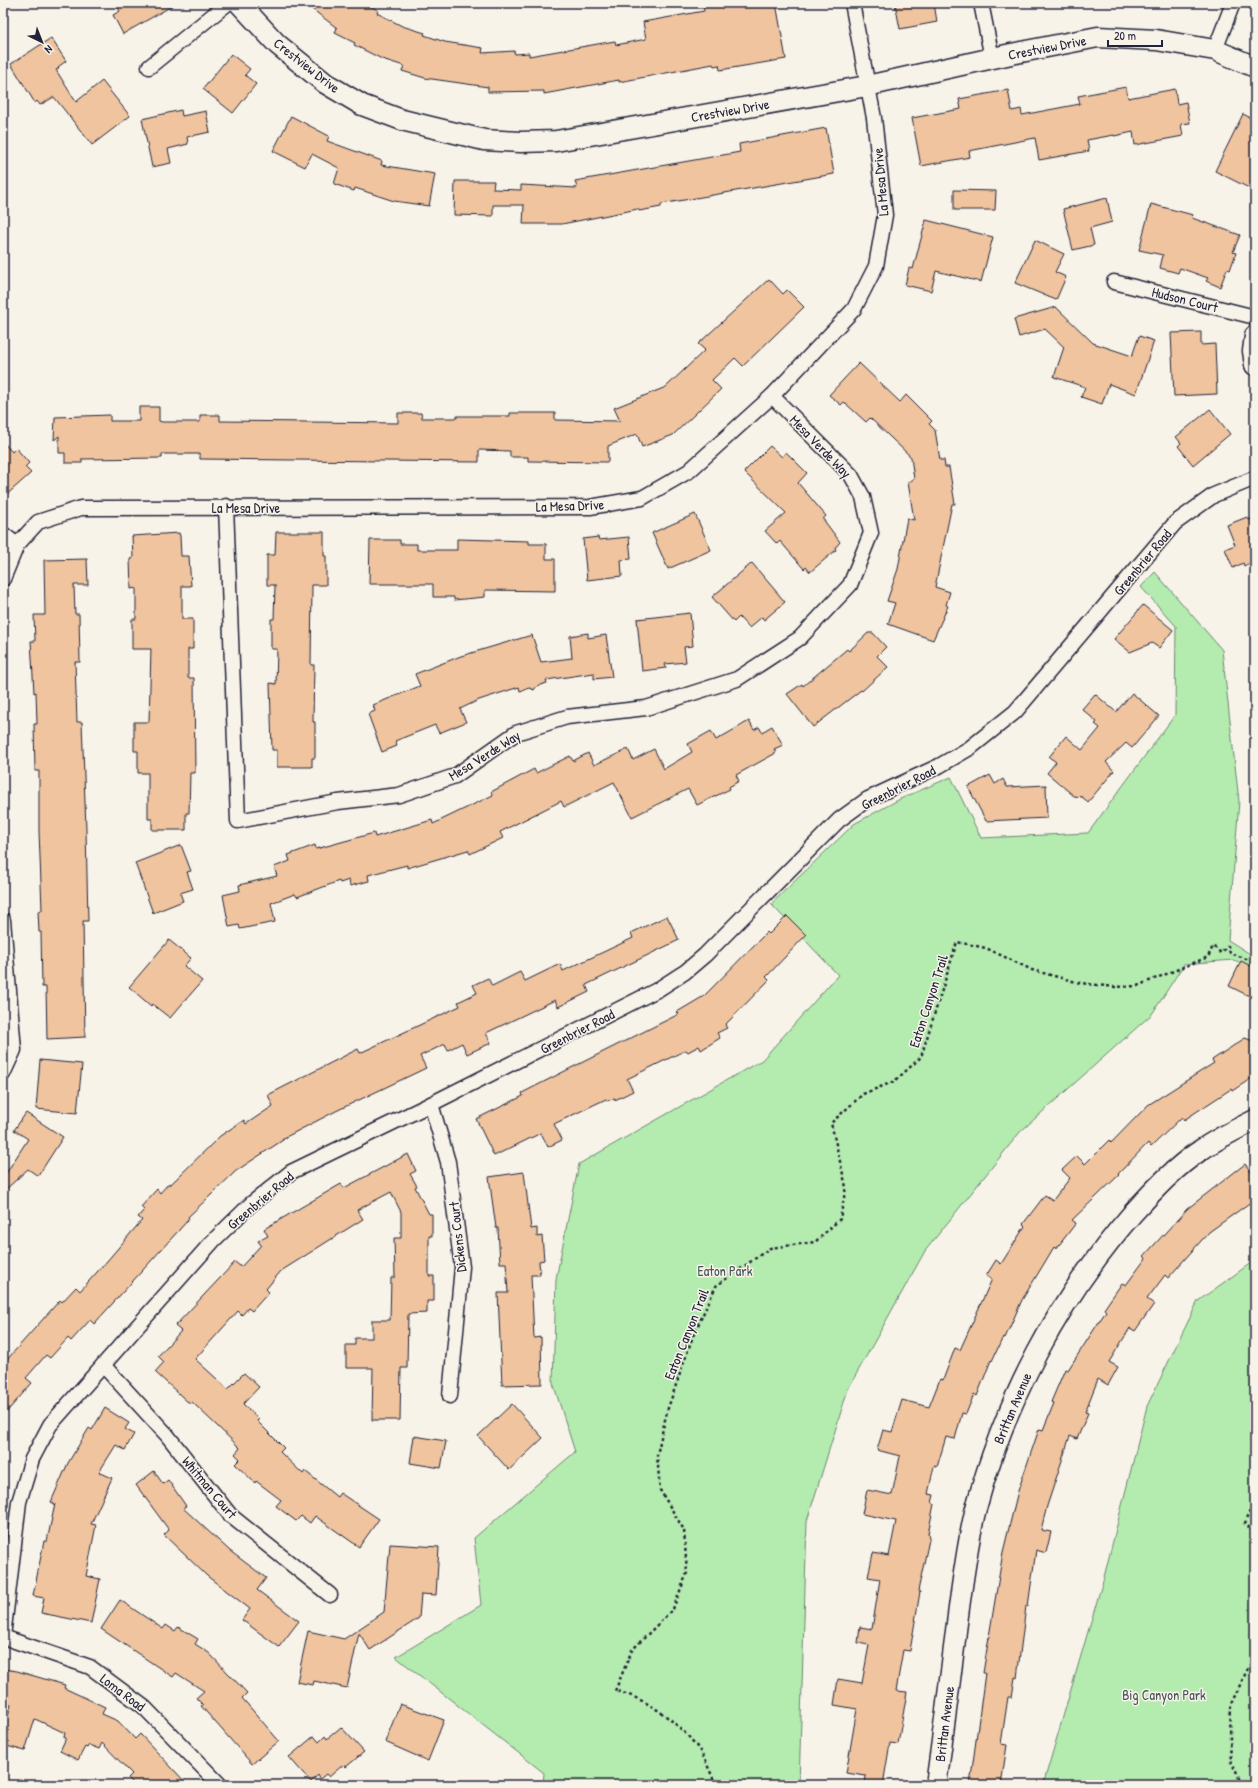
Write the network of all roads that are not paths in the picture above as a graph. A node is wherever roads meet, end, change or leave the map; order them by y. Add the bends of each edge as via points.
1 (228, 3) edge
2 (239, 3) edge
3 (852, 3) edge
4 (981, 3) edge
5 (1233, 3) edge
6 (1215, 50) junction
7 (992, 58) junction
8 (149, 67) dead end
9 (1255, 67) edge
10 (867, 86) junction
11 (1114, 282) dead end
12 (1255, 317) edge
13 (1255, 336) edge
14 (1255, 365) edge
15 (772, 396) junction
16 (1255, 478) edge
17 (226, 506) junction
18 (3, 534) edge
19 (17, 546) junction
20 (3, 579) edge
21 (3, 920) edge
22 (3, 1074) edge
23 (431, 1104) junction
24 (1255, 1120) edge
25 (103, 1365) junction
26 (450, 1396) dead end
27 (330, 1595) dead end
28 (3, 1637) edge
29 (220, 1785) edge
30 (936, 1785) edge

1 - 8 street
2 - 10 main road, Crestview Drive via 277,44 325,83 362,105 402,120 484,140 556,141
3 - 10 street, La Mesa Drive
4 - 7 street
5 - 6 street
6 - 7 main road, Crestview Drive via 1156,40 1098,37
6 - 9 main road, Crestview Drive
7 - 10 main road, Crestview Drive
10 - 15 street, La Mesa Drive via 874,118 885,215 876,266 854,309
11 - 12 street, Hudson Court
13 - 14 main road
15 - 17 street, La Mesa Drive via 689,471 642,498 590,507
15 - 17 street, Mesa Verde Way via 851,475 863,497 872,533 850,585 800,638 737,679 646,708 567,717 516,733 455,776 399,795 323,804 238,821
16 - 23 street, Greenbrier Road via 1214,495 1175,522 1015,712 970,748 939,766 868,799 839,820 685,972 657,990
17 - 19 street, La Mesa Drive via 81,508 38,522
18 - 19 street
19 - 20 street, La Mesa Drive
21 - 22 street via 14,1050
23 - 25 street, Greenbrier Road via 291,1172 251,1204 214,1241
23 - 26 street, Dickens Court via 448,1162 462,1267
24 - 30 main road, Brittan Avenue via 1200,1150 1145,1199 1092,1263 1023,1379 996,1443 975,1514 964,1575
25 - 27 street, Whitman Court via 167,1435 231,1516
25 - 28 street, Greenbrier Road via 50,1425 32,1459 19,1502
28 - 29 street, Loma Road via 90,1667 144,1707

